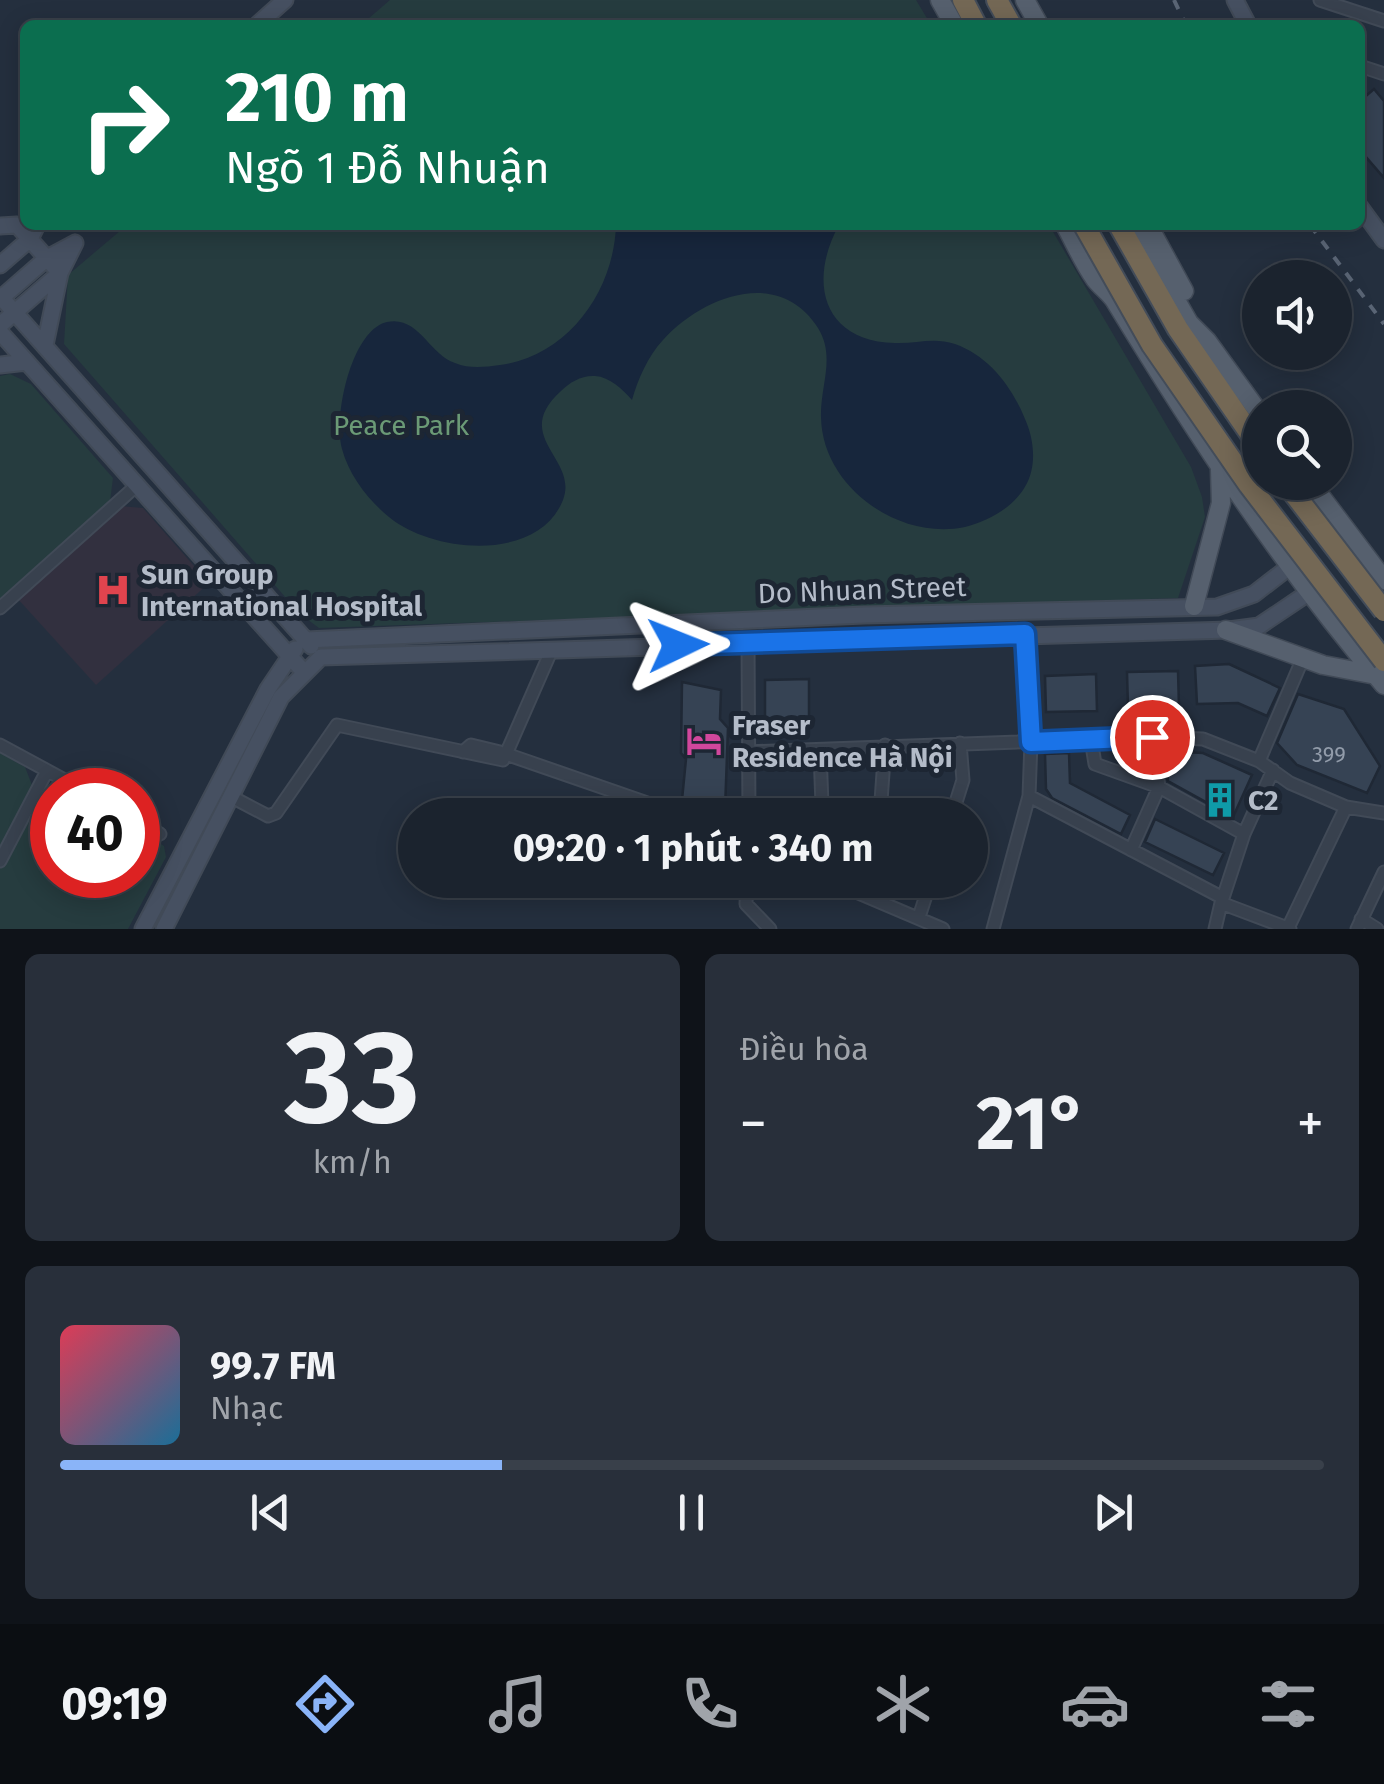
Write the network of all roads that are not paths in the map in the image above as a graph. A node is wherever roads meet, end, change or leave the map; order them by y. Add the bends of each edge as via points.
1 (285, 0) edge
2 (1320, 0) edge
3 (263, 20) edge
4 (1384, 21) edge
5 (21, 230) edge
6 (24, 230) edge
7 (1068, 230) edge
8 (1086, 230) edge
9 (1086, 230) edge
10 (1121, 230) edge
11 (1135, 230) edge
12 (1151, 230) edge
13 (47, 258) junction
14 (0, 265) edge
15 (60, 273) junction
16 (1113, 297) junction
17 (1, 298) edge
18 (15, 312) junction
19 (0, 328) edge
20 (1208, 342) junction
21 (45, 346) junction
22 (27, 362) junction
23 (0, 365) edge
24 (1243, 390) edge
25 (1242, 422) edge
26 (155, 469) junction
27 (1220, 470) junction
28 (136, 486) junction
29 (1299, 500) edge
30 (1323, 500) edge
31 (1342, 526) junction
32 (1361, 551) junction
33 (1288, 567) junction
34 (1384, 580) edge
35 (1308, 593) junction
36 (1194, 606) junction
37 (0, 608) edge
38 (1384, 611) edge
39 (678, 623) junction
40 (1226, 630) junction
41 (1025, 634) junction
42 (306, 640) junction
43 (748, 642) junction
44 (678, 645) junction
45 (552, 648) junction
46 (289, 655) junction
47 (320, 657) junction
48 (1303, 658) junction
49 (303, 672) junction
50 (1381, 673) edge
51 (1152, 737) junction
52 (1091, 739) junction
53 (1031, 742) junction
54 (960, 743) junction
55 (0, 745) edge
56 (885, 746) junction
57 (820, 751) junction
58 (747, 752) junction
59 (504, 757) junction
60 (1260, 761) junction
61 (42, 768) edge
62 (1272, 770) junction
63 (1159, 787) junction
64 (224, 793) junction
65 (1029, 796) junction
66 (630, 798) edge
67 (748, 798) edge
68 (822, 798) edge
69 (881, 798) edge
70 (957, 798) edge
71 (30, 804) edge
72 (1346, 807) junction
73 (1384, 814) edge
74 (209, 820) junction
75 (1244, 834) junction
76 (1132, 850) junction
77 (0, 861) edge
78 (1384, 872) edge
79 (746, 898) edge
80 (874, 898) edge
81 (925, 898) edge
82 (1222, 900) junction
83 (919, 916) junction
84 (1359, 924) edge
85 (143, 929) edge
86 (164, 929) edge
87 (770, 929) edge
88 (944, 929) edge
89 (993, 929) edge
90 (1215, 929) edge
91 (1289, 929) edge
92 (1378, 929) edge

1 - 3 street
2 - 4 street
5 - 14 street
6 - 13 street
7 - 16 main road
8 - 16 main road
9 - 50 highway, bridge via 1152,345
10 - 25 highway
11 - 20 main road via 1189,323
12 - 20 main road
13 - 15 street
13 - 15 street via 75,244
13 - 17 street
15 - 18 street
15 - 21 street
16 - 27 main road
17 - 18 street
18 - 19 street
18 - 21 street
19 - 22 street
20 - 24 main road
21 - 26 street
22 - 23 street
22 - 28 street
26 - 28 street
26 - 42 street
27 - 33 main road
27 - 36 main road via 1221,503
28 - 37 street
28 - 46 street
29 - 38 highway, bridge
30 - 31 main road
31 - 32 main road
31 - 33 main road
32 - 34 main road
32 - 35 main road
33 - 35 main road
33 - 36 street, Do Nhuan Street via 1238,602
35 - 40 street, Do Nhuan Street via 1258,626
35 - 50 main road
36 - 39 street, Do Nhuan Street
39 - 42 street, Do Nhuan Street
39 - 44 street
40 - 41 street, Do Nhuan Street
40 - 48 main road
41 - 43 street, Do Nhuan Street
41 - 53 street
42 - 46 street
42 - 47 street
43 - 44 street, Do Nhuan Street
43 - 58 street
44 - 45 street, Do Nhuan Street
45 - 47 street, Do Nhuan Street
45 - 59 street
46 - 49 street
46 - 64 street
47 - 49 street
48 - 50 main road
48 - 60 street
49 - 64 street
51 - 52 street
51 - 60 street via 1202,739
51 - 63 street
52 - 53 street
52 - 63 street via 1095,764
53 - 54 street
53 - 65 street
54 - 56 street
54 - 70 street
55 - 61 street
56 - 57 street
56 - 69 street
57 - 58 street
57 - 68 street
58 - 67 street
59 - 64 street via 475,745 463,752 337,726 276,813 268,816
59 - 66 street
60 - 62 street
62 - 72 street
62 - 75 street
63 - 75 street
63 - 76 street
64 - 74 street
65 - 76 street
65 - 89 street
71 - 77 street
72 - 73 street
72 - 91 street
74 - 85 street
74 - 86 street
75 - 82 street
76 - 82 street
78 - 84 street
79 - 87 street
80 - 83 street
81 - 83 street
82 - 90 street
82 - 91 street
83 - 88 street
84 - 92 street

